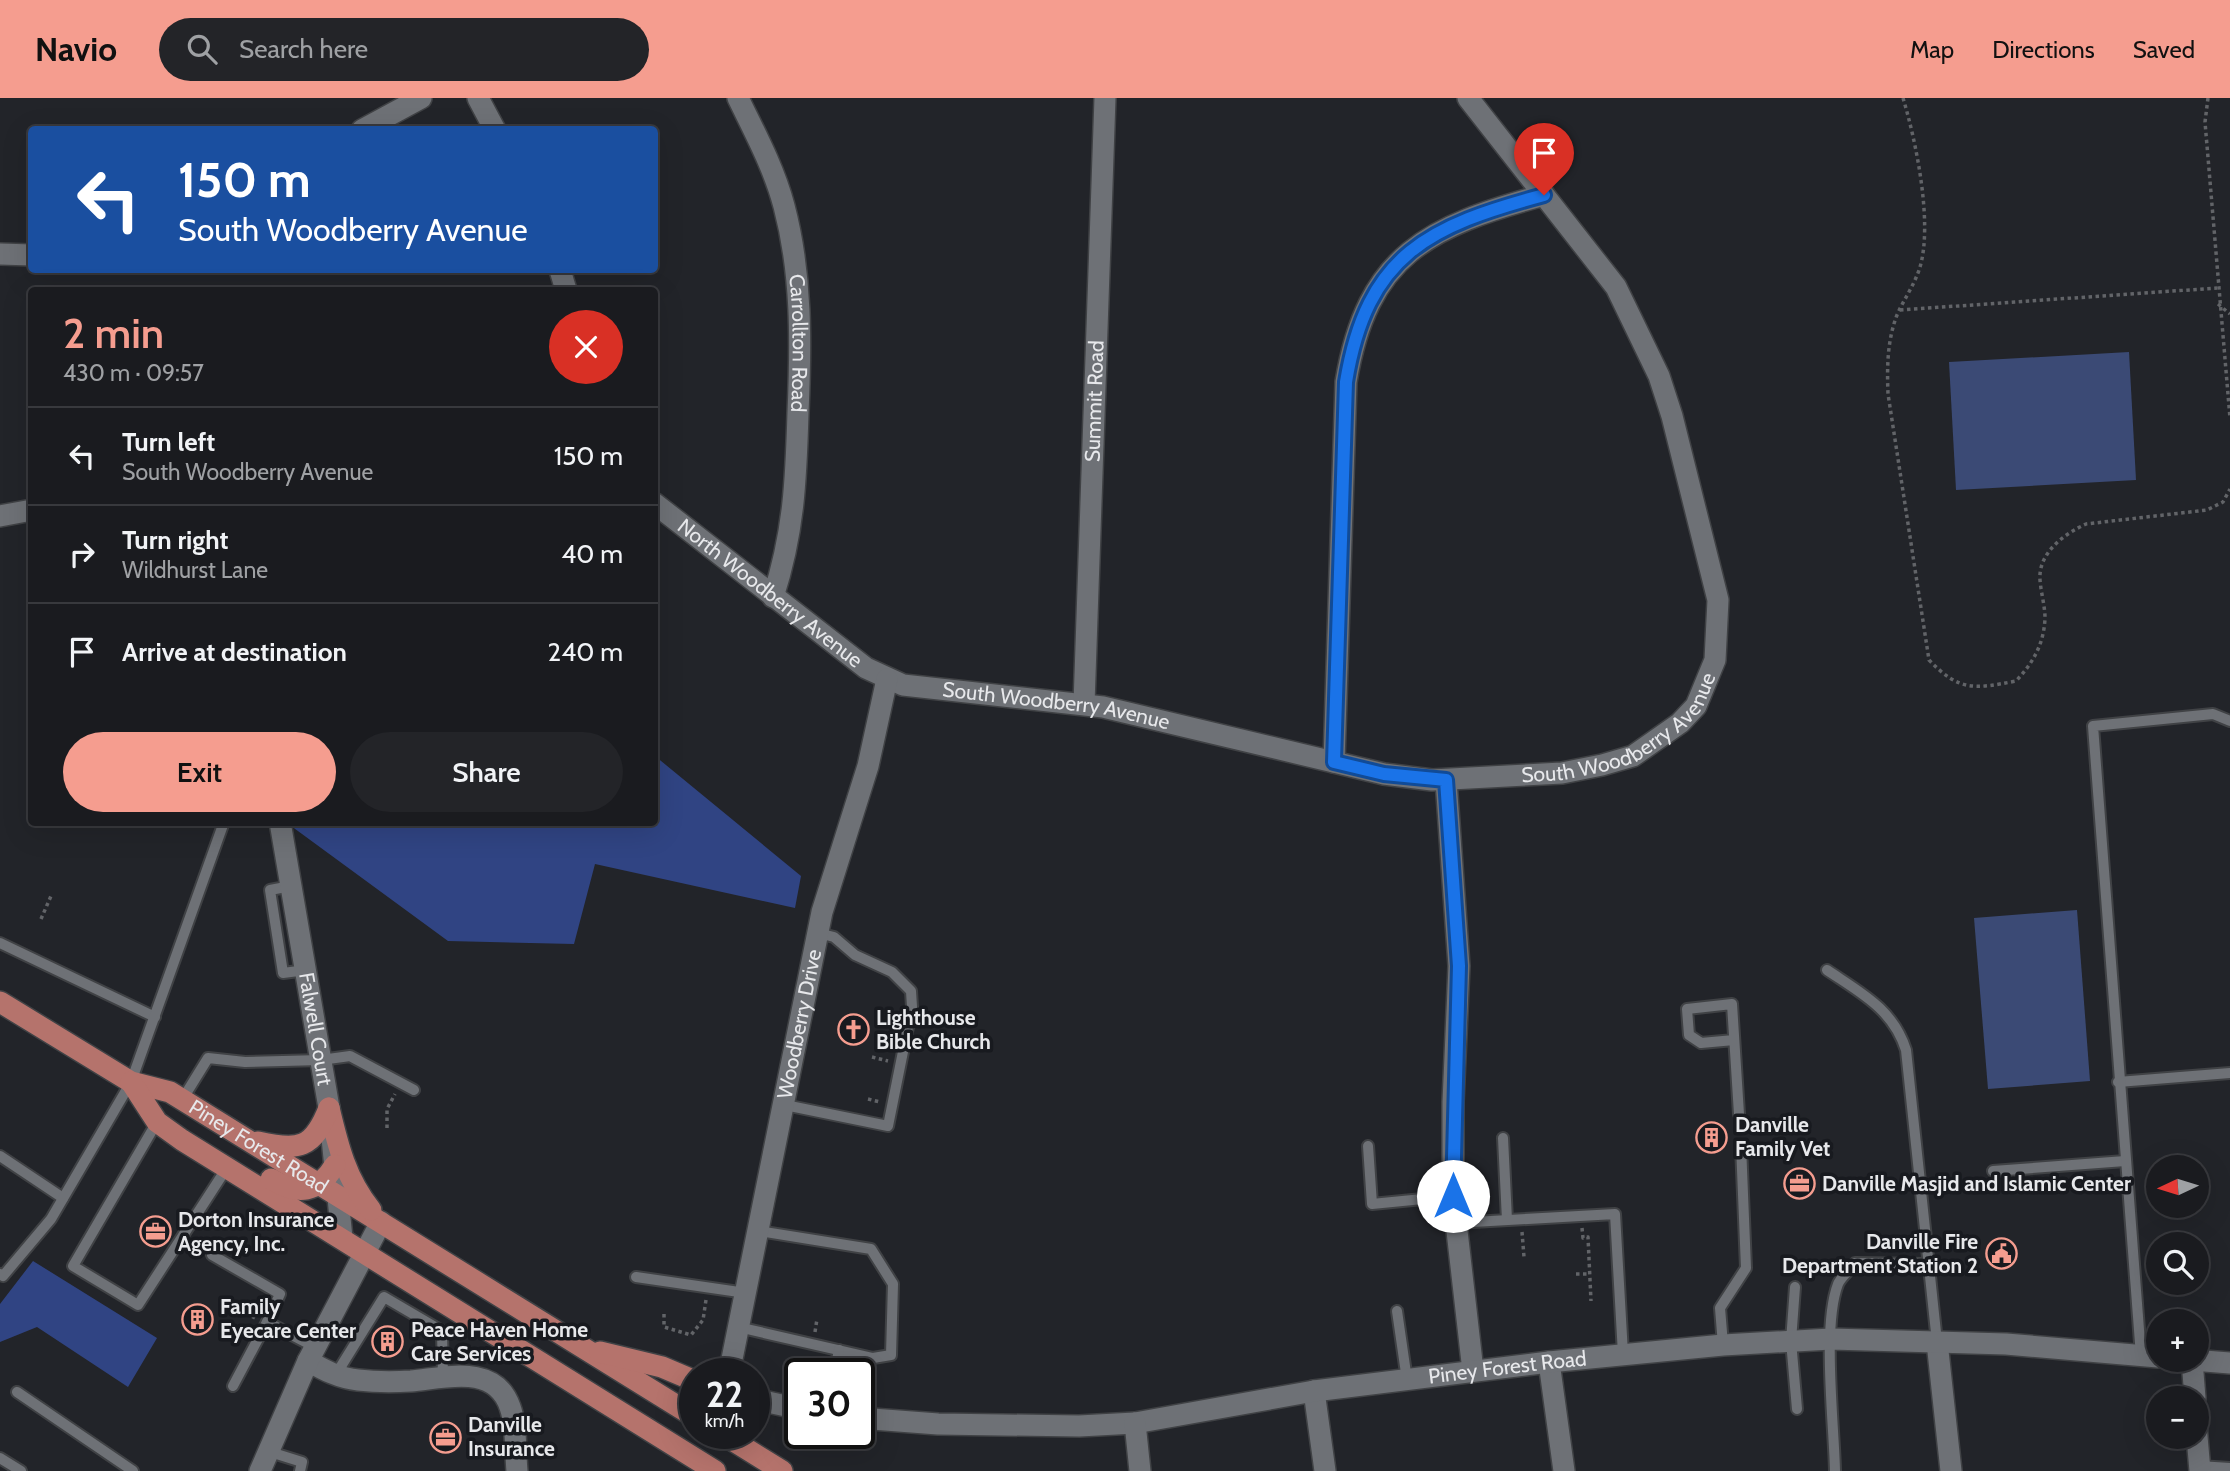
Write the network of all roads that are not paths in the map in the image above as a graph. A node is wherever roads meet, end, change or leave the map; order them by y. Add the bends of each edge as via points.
1 (422, 98) edge
2 (478, 98) edge
3 (738, 98) edge
4 (1105, 98) edge
5 (1468, 98) edge
6 (370, 126) edge
7 (493, 126) edge
8 (1544, 195) junction
9 (0, 254) edge
10 (28, 254) edge
11 (658, 506) edge
12 (28, 511) edge
13 (0, 516) edge
14 (773, 597) junction
15 (887, 679) junction
16 (1084, 704) junction
17 (2230, 721) edge
18 (1334, 762) junction
19 (1446, 780) junction
20 (223, 826) edge
21 (281, 826) edge
22 (818, 933) junction
23 (0, 943) edge
24 (1827, 970) dead end
25 (0, 1002) edge
26 (155, 1017) junction
27 (1734, 1040) junction
28 (321, 1060) junction
29 (2230, 1073) edge
30 (131, 1082) junction
31 (2119, 1082) junction
32 (414, 1090) dead end
33 (182, 1100) junction
34 (785, 1105) junction
35 (329, 1108) junction
36 (1740, 1114) dead end
37 (157, 1122) junction
38 (1503, 1138) dead end
39 (247, 1139) junction
40 (182, 1140) junction
41 (1741, 1145) dead end
42 (1368, 1146) dead end
43 (0, 1156) edge
44 (2125, 1161) junction
45 (335, 1165) junction
46 (228, 1166) junction
47 (1993, 1171) dead end
48 (320, 1184) junction
49 (339, 1196) junction
50 (1453, 1196) junction
51 (63, 1198) junction
52 (1507, 1220) junction
53 (381, 1222) junction
54 (1455, 1223) junction
55 (759, 1231) junction
56 (342, 1238) junction
57 (366, 1253) junction
58 (212, 1255) dead end
59 (1928, 1264) junction
60 (1, 1277) edge
61 (636, 1277) dead end
62 (1795, 1287) dead end
63 (746, 1293) junction
64 (1397, 1311) dead end
65 (267, 1322) junction
66 (2146, 1325) edge
67 (738, 1327) junction
68 (1831, 1339) junction
69 (1791, 1341) junction
70 (1937, 1342) junction
71 (1723, 1345) junction
72 (580, 1347) junction
73 (839, 1350) junction
74 (312, 1354) junction
75 (1623, 1354) junction
76 (2146, 1356) edge
77 (732, 1358) edge
78 (837, 1358) edge
79 (2209, 1361) edge
80 (1549, 1362) junction
81 (2230, 1363) edge
82 (1473, 1371) junction
83 (679, 1374) edge
84 (335, 1376) junction
85 (443, 1377) junction
86 (1407, 1380) junction
87 (233, 1386) dead end
88 (1314, 1391) junction
89 (17, 1392) dead end
90 (679, 1407) edge
91 (1797, 1409) dead end
92 (875, 1419) edge
93 (1135, 1423) junction
94 (747, 1449) edge
95 (2198, 1449) edge
96 (267, 1451) junction
97 (0, 1458) edge
98 (2230, 1468) edge
99 (2199, 1469) edge
100 (714, 1470) edge
101 (21, 1471) edge
102 (132, 1471) edge
103 (260, 1471) edge
104 (300, 1471) edge
105 (517, 1471) edge
106 (782, 1471) edge
107 (1140, 1471) edge
108 (1325, 1471) edge
109 (1564, 1471) edge
110 (1835, 1471) edge
111 (1951, 1471) edge

1 - 6 street
2 - 7 street
3 - 14 street, Carrollton Road via 784,203 799,289 794,509
4 - 16 street, Summit Road
5 - 8 street, South Woodberry Avenue
8 - 18 street via 1461,219 1434,233 1394,267 1361,323 1346,382
8 - 19 street, South Woodberry Avenue via 1616,287 1659,376 1712,571 1719,628 1715,660 1696,706 1658,741 1633,756 1562,773
9 - 10 street
11 - 14 street, North Woodberry Avenue
12 - 13 street
14 - 15 street, North Woodberry Avenue
15 - 16 street, South Woodberry Avenue via 903,685
15 - 22 street, Woodberry Drive via 867,766
16 - 18 street, South Woodberry Avenue
17 - 31 lane via 2213,714 2093,726
18 - 19 street, South Woodberry Avenue via 1384,774
19 - 50 street via 1459,966
20 - 26 lane
21 - 28 street, Falwell Court
22 - 34 street, Woodberry Drive
22 - 34 lane via 834,937 855,956 892,972 911,991 912,1007 888,1126
23 - 26 lane
24 - 59 lane via 1878,1003 1901,1035
25 - 30 main road, Piney Forest Road
26 - 30 lane
27 - 27 lane via 1731,1004 1687,1009 1689,1035 1701,1043
27 - 36 lane
28 - 32 lane via 350,1056
28 - 33 lane via 208,1058
28 - 35 street, Falwell Court
29 - 31 lane
30 - 33 main road, Piney Forest Road via 170,1092
30 - 37 main road, Piney Forest Road
30 - 51 lane
31 - 44 lane
33 - 39 main road, Piney Forest Road
34 - 55 street, Woodberry Drive
35 - 39 main road via 320,1131 309,1142 279,1146
35 - 45 street, Falwell Court
35 - 53 main road via 342,1161 356,1192
37 - 40 main road, Piney Forest Road
37 - 46 lane via 73,1266 138,1305
38 - 52 lane
39 - 48 main road, Piney Forest Road
40 - 46 main road, Piney Forest Road
40 - 48 main road via 203,1137 289,1189 308,1191
41 - 71 lane via 1746,1268 1720,1308
42 - 50 lane via 1372,1204
43 - 51 lane
44 - 47 lane
44 - 66 lane
45 - 48 main road
45 - 49 street, Falwell Court
46 - 56 main road, Piney Forest Road
48 - 49 main road, Piney Forest Road
49 - 53 main road, Piney Forest Road
49 - 56 street, Falwell Court
50 - 54 street
51 - 60 lane via 51,1219
52 - 54 lane
52 - 75 lane via 1615,1214
53 - 57 street
53 - 72 main road, Piney Forest Road
54 - 82 street
55 - 63 street, Woodberry Drive
55 - 73 lane via 871,1250 893,1284 891,1355 873,1358
56 - 57 main road, Piney Forest Road
57 - 74 street
57 - 100 main road, Piney Forest Road
58 - 65 lane via 280,1294
59 - 68 lane via 1855,1263 1839,1282 1831,1311
59 - 70 lane
61 - 63 lane
62 - 69 lane
63 - 67 street, Woodberry Drive
64 - 86 lane
65 - 74 lane
65 - 87 lane
67 - 73 lane
67 - 77 street, Woodberry Drive
68 - 69 street, Piney Forest Road
68 - 70 street, Piney Forest Road
68 - 110 lane
69 - 71 street, Piney Forest Road
69 - 91 lane
70 - 76 street, Piney Forest Road
70 - 111 street
71 - 75 street, Piney Forest Road
72 - 83 main road
72 - 90 main road, Piney Forest Road
73 - 78 lane
74 - 84 street
74 - 96 street
75 - 80 street, Piney Forest Road
79 - 81 street
80 - 82 street, Piney Forest Road
80 - 109 street
82 - 86 street, Piney Forest Road
84 - 85 street via 382,1382
84 - 85 lane via 384,1297 442,1331
85 - 105 street via 466,1374 485,1380 506,1398
86 - 88 street, Piney Forest Road
88 - 93 street, Piney Forest Road
88 - 108 street
89 - 102 lane
92 - 93 street, Piney Forest Road via 937,1424
93 - 107 street
94 - 106 main road
95 - 99 street
96 - 103 street
96 - 104 lane via 302,1462
97 - 101 lane
98 - 99 lane

